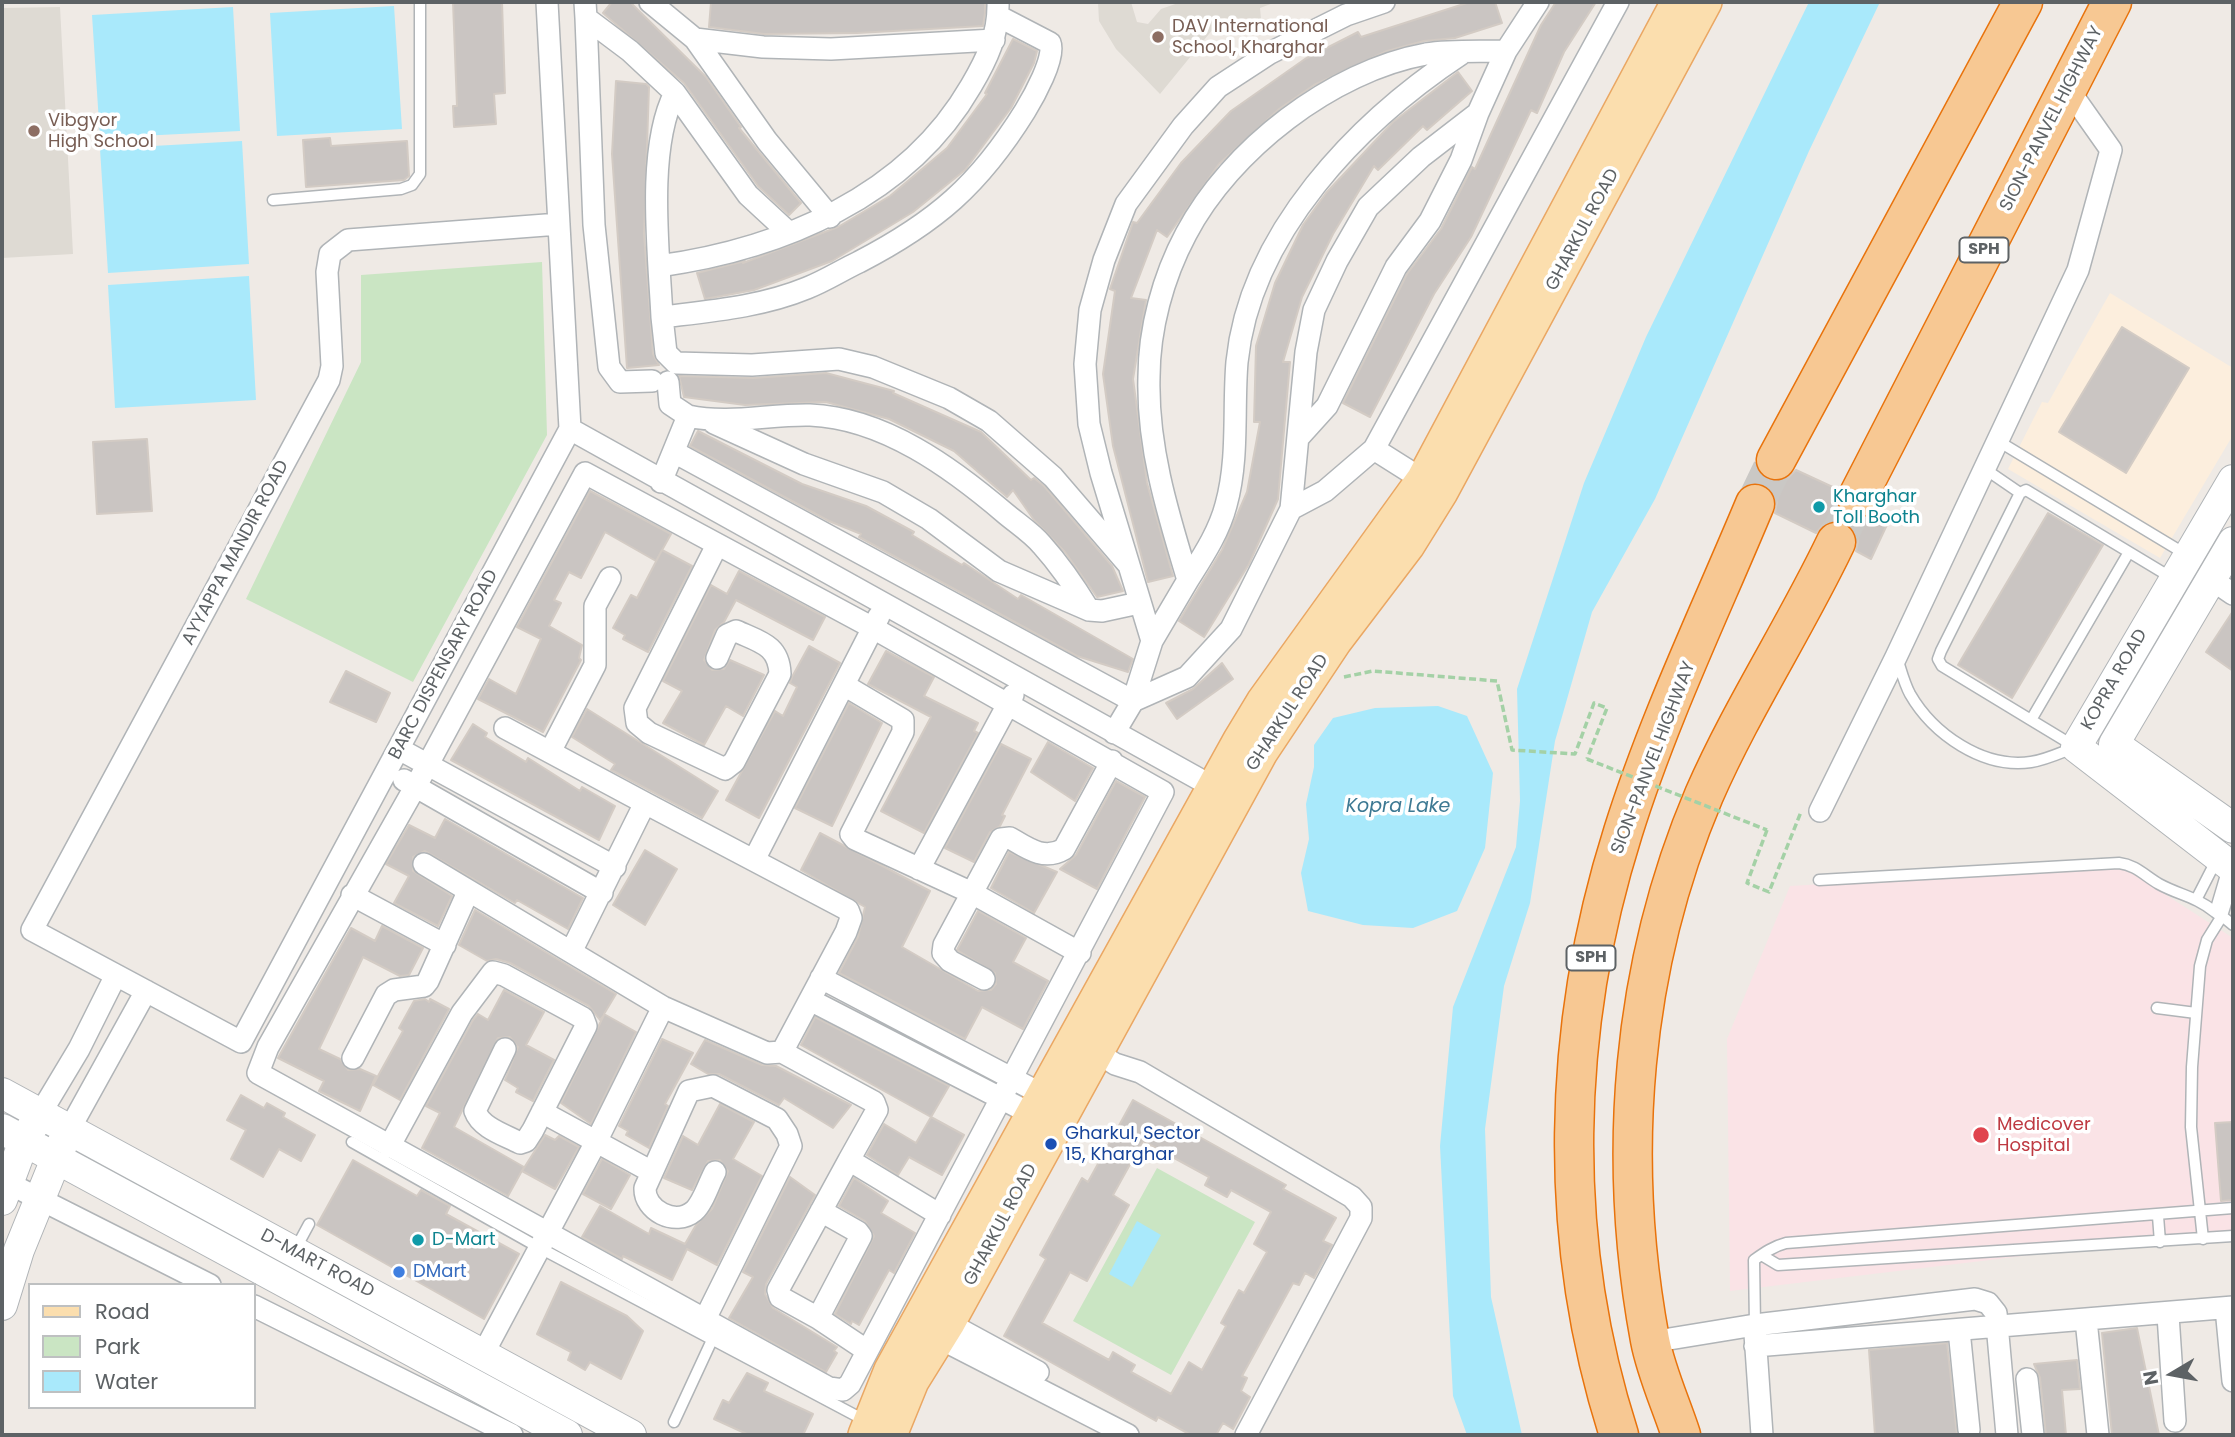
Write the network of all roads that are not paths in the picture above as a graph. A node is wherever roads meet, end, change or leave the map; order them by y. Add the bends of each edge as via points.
1 (420, 2) edge
2 (547, 2) edge
3 (1384, 2) edge
4 (1538, 2) edge
5 (1618, 2) edge
6 (1678, 2) edge
7 (1705, 2) edge
8 (2023, 2) edge
9 (2112, 2) edge
10 (657, 5) edge
11 (998, 9) edge
12 (585, 10) edge
13 (695, 39) junction
14 (995, 40) junction
15 (1506, 51) junction
16 (1463, 52) junction
17 (2068, 89) junction
18 (675, 93) junction
19 (1478, 113) junction
20 (273, 201) dead end
21 (830, 217) junction
22 (559, 224) junction
23 (789, 232) junction
24 (659, 265) junction
25 (662, 317) junction
26 (698, 418) junction
27 (570, 429) junction
28 (1299, 437) junction
29 (1998, 441) junction
30 (1374, 449) junction
31 (674, 452) junction
32 (1776, 460) tunnel mouth
33 (1984, 469) junction
34 (2233, 480) edge
35 (661, 482) junction
36 (1432, 486) junction
37 (2020, 493) junction
38 (1857, 498) tunnel mouth
39 (1755, 504) tunnel mouth
40 (1291, 509) junction
41 (1836, 542) tunnel mouth
42 (2233, 542) edge
43 (716, 545) junction
44 (2129, 552) junction
45 (1127, 563) junction
46 (2180, 567) junction
47 (610, 578) dead end
48 (1188, 580) junction
49 (2222, 587) edge
50 (1139, 603) junction
51 (886, 604) junction
52 (1089, 610) junction
53 (873, 628) junction
54 (1152, 641) junction
55 (1896, 657) junction
56 (716, 658) dead end
57 (1021, 680) junction
58 (844, 685) junction
59 (1133, 701) junction
60 (1008, 706) junction
61 (2031, 720) junction
62 (505, 728) dead end
63 (1114, 733) junction
64 (2095, 746) junction
65 (399, 749) junction
66 (550, 752) junction
67 (1112, 761) junction
68 (427, 766) junction
69 (387, 771) junction
70 (2140, 779) junction
71 (415, 785) junction
72 (1224, 794) junction
73 (645, 803) junction
74 (1820, 811) road end
75 (2233, 828) edge
76 (754, 860) junction
77 (424, 864) dead end
78 (615, 867) junction
79 (2228, 867) edge
80 (919, 869) junction
81 (1819, 880) dead end
82 (468, 892) junction
83 (602, 893) junction
84 (972, 893) junction
85 (352, 895) junction
86 (2197, 898) junction
87 (2218, 914) junction
88 (2233, 925) edge
89 (445, 945) junction
90 (571, 951) junction
91 (1080, 953) junction
92 (115, 977) junction
93 (821, 978) junction
94 (984, 979) dead end
95 (146, 991) junction
96 (810, 1000) junction
97 (663, 1007) junction
98 (2157, 1008) dead end
99 (2196, 1013) junction
100 (505, 1049) dead end
101 (782, 1052) junction
102 (1096, 1052) junction
103 (353, 1058) dead end
104 (1013, 1078) junction
105 (1137, 1078) junction
106 (2, 1093) edge
107 (1002, 1098) junction
108 (1049, 1110) junction
109 (1188, 1111) dead end
110 (542, 1112) junction
111 (40, 1114) junction
112 (69, 1130) junction
113 (13, 1135) edge
114 (352, 1142) dead end
115 (596, 1142) junction
116 (389, 1147) junction
117 (54, 1159) junction
118 (849, 1160) junction
119 (652, 1172) junction
120 (715, 1172) dead end
121 (5, 1192) edge
122 (39, 1198) junction
123 (2233, 1208) edge
124 (821, 1211) junction
125 (2199, 1211) junction
126 (940, 1215) junction
127 (2158, 1216) junction
128 (309, 1224) dead end
129 (2233, 1237) edge
130 (2203, 1239) junction
131 (542, 1240) junction
132 (2160, 1242) junction
133 (294, 1252) junction
134 (1763, 1256) junction
135 (206, 1283) edge
136 (2, 1305) edge
137 (256, 1307) edge
138 (2230, 1307) edge
139 (2168, 1315) junction
140 (818, 1318) junction
141 (705, 1319) junction
142 (2086, 1320) junction
143 (1998, 1327) junction
144 (1959, 1330) junction
145 (944, 1331) junction
146 (1755, 1336) junction
147 (712, 1340) junction
148 (1651, 1342) junction
149 (866, 1350) junction
150 (978, 1350) junction
151 (483, 1354) junction
152 (1038, 1372) dead end
153 (2027, 1379) dead end
154 (2233, 1381) edge
155 (2175, 1421) dead end
156 (674, 1422) dead end
157 (1974, 1429) edge
158 (874, 1431) edge
159 (512, 1435) edge
160 (567, 1435) edge
161 (631, 1435) edge
162 (1128, 1435) edge
163 (1246, 1435) edge
164 (1619, 1435) edge
165 (1681, 1435) edge
166 (1762, 1435) edge
167 (2007, 1435) edge
168 (2033, 1435) edge
169 (2098, 1435) edge

1 - 20 lane via 420,174 412,185
2 - 22 street
3 - 45 street via 1346,15 1270,53 1218,87 1126,204 1090,310 1085,364 1089,424
4 - 15 street
5 - 30 street
6 - 36 main road, GHARKUL ROAD
7 - 36 main road, GHARKUL ROAD
8 - 32 highway
9 - 17 highway, SION-PANVEL HIGHWAY / SPH
10 - 13 street
11 - 14 street
11 - 25 street via 1050,43 1052,51 1034,97 1002,149 965,191 909,236 808,288 737,308
12 - 18 street
12 - 26 street via 594,225 609,367 620,382 660,381 670,404
13 - 14 street via 831,48
13 - 21 street via 767,141
14 - 21 street via 959,107 914,160
15 - 16 street
15 - 19 street
16 - 48 street via 1423,79 1343,151 1276,243 1247,314 1237,360 1233,466 1226,505
16 - 48 street via 1426,54 1366,74 1308,103 1251,150 1186,233 1158,310 1149,416 1156,461
17 - 29 street via 2110,150 2078,271
17 - 38 highway, SION-PANVEL HIGHWAY / SPH
18 - 23 street via 748,195
18 - 24 street via 664,114 658,149
19 - 28 street via 1461,160 1430,221 1396,267 1327,406
19 - 28 street via 1421,157 1368,207 1337,261 1314,310
21 - 23 street
22 - 27 street
22 - 92 street, AYYAPPA MANDIR ROAD via 348,240 330,254 329,380 33,930
23 - 24 street via 742,249
24 - 25 street
25 - 45 street via 666,353 676,363 752,365 839,359 949,398 989,421 1024,450 1082,507
26 - 31 street
26 - 52 street via 883,492 929,519 999,571
26 - 52 street via 810,415 876,430 915,449 977,490 1041,543
27 - 35 street
27 - 65 street, BARC DISPENSARY ROAD
28 - 40 street
29 - 33 street
29 - 46 lane
30 - 36 street
30 - 40 street via 1325,491
31 - 35 street
31 - 59 street
33 - 37 lane
33 - 55 street
34 - 46 main road, KOPRA ROAD
35 - 51 street
36 - 72 main road, GHARKUL ROAD via 1408,545
36 - 72 main road, GHARKUL ROAD via 1263,702
37 - 44 lane via 2036,494
37 - 61 lane via 1938,659 1942,666
39 - 164 highway, SION-PANVEL HIGHWAY / SPH via 1623,831 1602,906 1581,1020 1574,1085 1575,1214 1594,1342
40 - 59 street via 1231,629 1187,677
41 - 148 highway via 1704,796 1668,898 1650,969 1634,1089 1632,1149 1634,1210
42 - 49 main road, KOPRA ROAD
43 - 53 street
43 - 56 street via 635,708 637,723 649,733 725,769 780,674 779,660 772,647 736,631 727,635
43 - 68 street via 590,474 581,476
44 - 46 lane
44 - 61 lane
45 - 50 street
46 - 64 main road, KOPRA ROAD
47 - 66 street via 595,606 595,666
48 - 54 street
49 - 64 main road, KOPRA ROAD
50 - 52 street
50 - 54 street
51 - 53 street
51 - 57 street
53 - 58 street
53 - 60 street
54 - 59 street
55 - 64 lane via 1909,692 1930,723 1959,746 1994,759 2031,762
55 - 74 street
57 - 60 street
57 - 63 street
58 - 76 street
58 - 80 street via 903,720 903,732 851,834
59 - 63 street
60 - 67 street
60 - 80 street
61 - 64 lane
62 - 66 street
63 - 72 street
64 - 70 main road, KOPRA ROAD
65 - 68 street
65 - 69 street, BARC DISPENSARY ROAD
66 - 73 street
67 - 84 street via 1063,849 1044,854 1010,838 1002,839
67 - 91 street via 1163,792
68 - 71 street
68 - 78 street
69 - 71 street
69 - 95 street, BARC DISPENSARY ROAD via 241,1042
70 - 75 main road, KOPRA ROAD
70 - 79 main road, KOPRA ROAD
71 - 83 street
71 - 85 street
72 - 102 main road, GHARKUL ROAD
73 - 76 street
73 - 78 street
76 - 93 street via 848,910 851,918
77 - 82 street
78 - 83 street
79 - 86 lane
79 - 87 lane
80 - 84 street
81 - 86 lane via 2119,863 2131,864 2161,885
82 - 89 street
82 - 90 street
83 - 90 street
84 - 91 street
84 - 94 street via 943,953
85 - 89 street
85 - 116 street via 258,1073
86 - 87 lane
87 - 88 lane
87 - 99 lane via 2200,966
89 - 103 street via 424,986 386,995
90 - 97 street
91 - 104 street
92 - 95 street, AYYAPPA MANDIR ROAD
92 - 111 street
93 - 96 street
93 - 104 street
95 - 112 street
96 - 101 street
96 - 107 street
97 - 101 street via 767,1053
97 - 115 street
98 - 99 lane
99 - 125 lane via 2191,1127
100 - 110 street via 481,1095 475,1111 478,1119 520,1143 526,1141
101 - 118 street via 874,1102 877,1110
102 - 105 street
102 - 108 main road, GHARKUL ROAD
104 - 107 street
104 - 108 street
105 - 109 street
105 - 163 street via 1353,1197 1361,1207 1360,1218
106 - 111 main road, D-MART ROAD
107 - 108 street
107 - 126 street
108 - 145 main road, GHARKUL ROAD
108 - 158 main road, GHARKUL ROAD via 891,1370
110 - 115 street
110 - 116 street via 586,1026 583,1018 493,972 462,1013
111 - 112 main road, D-MART ROAD
111 - 113 main road
112 - 117 main road
112 - 133 main road, D-MART ROAD
113 - 117 main road, D-MART ROAD
113 - 121 main road
114 - 131 lane
115 - 119 street
115 - 131 street
116 - 131 street
117 - 122 main road
117 - 160 main road, D-MART ROAD
118 - 124 street
118 - 126 street
119 - 120 street via 645,1198 674,1219 695,1210
119 - 141 street via 689,1091 699,1087 713,1086 777,1119 787,1134 790,1146 777,1177
121 - 122 street
122 - 135 street
122 - 136 main road
123 - 125 lane
124 - 140 street via 861,1236
124 - 140 street via 778,1290 780,1297
125 - 127 lane
125 - 130 lane
126 - 149 street
127 - 132 lane
127 - 134 lane via 1786,1243 1773,1246
128 - 133 lane
129 - 130 lane
130 - 132 lane
131 - 141 street
131 - 147 lane
131 - 151 street
132 - 134 lane via 1777,1265
133 - 151 main road, D-MART ROAD
134 - 146 lane via 1754,1260
137 - 159 street
138 - 139 street
138 - 154 street
139 - 142 street
139 - 155 street
140 - 149 street
141 - 149 street via 838,1391 847,1388
142 - 143 street
142 - 169 street
143 - 144 street
143 - 146 street via 1996,1313 1988,1303 1975,1299
143 - 167 street
144 - 146 street
144 - 157 street
145 - 150 street
145 - 158 main road, GHARKUL ROAD
146 - 148 street
146 - 166 street
147 - 156 lane
147 - 158 lane
148 - 165 highway
150 - 152 street
150 - 162 street
151 - 161 main road, D-MART ROAD
153 - 168 street

